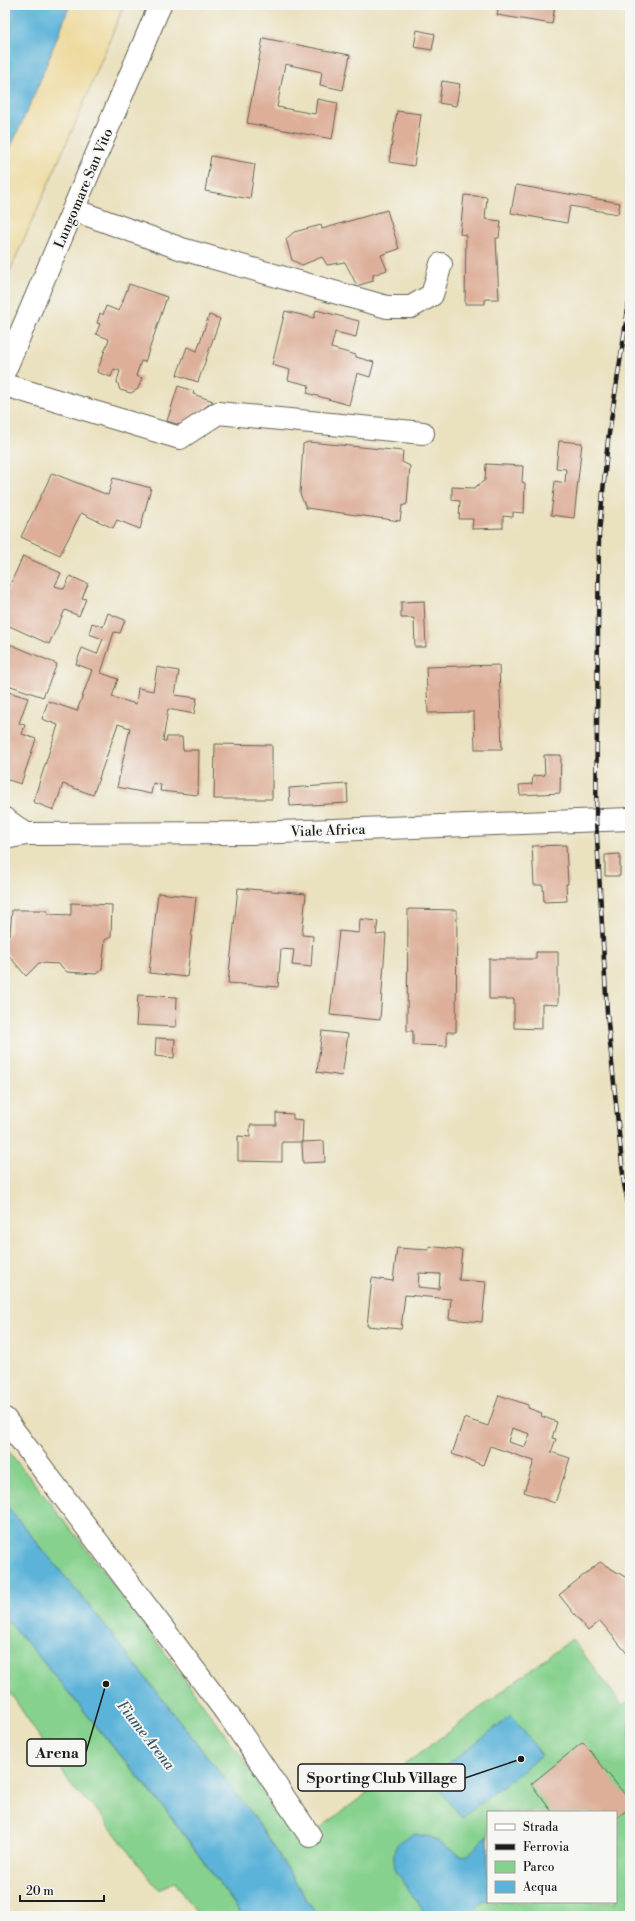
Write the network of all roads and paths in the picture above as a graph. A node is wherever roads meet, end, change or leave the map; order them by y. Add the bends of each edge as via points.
1 (160, 5) edge
2 (74, 210) junction
3 (442, 264) dead end
4 (5, 370) edge
5 (5, 385) edge
6 (423, 433) dead end
7 (5, 819) edge
8 (630, 819) edge
9 (26, 834) junction
10 (5, 838) edge
11 (5, 1419) edge
12 (310, 1836) dead end

1 - 2 street, Lungomare San Vito
2 - 3 street via 182,249 388,307 411,307 432,295
2 - 4 street, Lungomare San Vito
5 - 6 street via 180,438 218,413
7 - 9 street
8 - 9 street, Viale Africa via 252,833
9 - 10 street, Viale Africa
11 - 12 street via 232,1720

